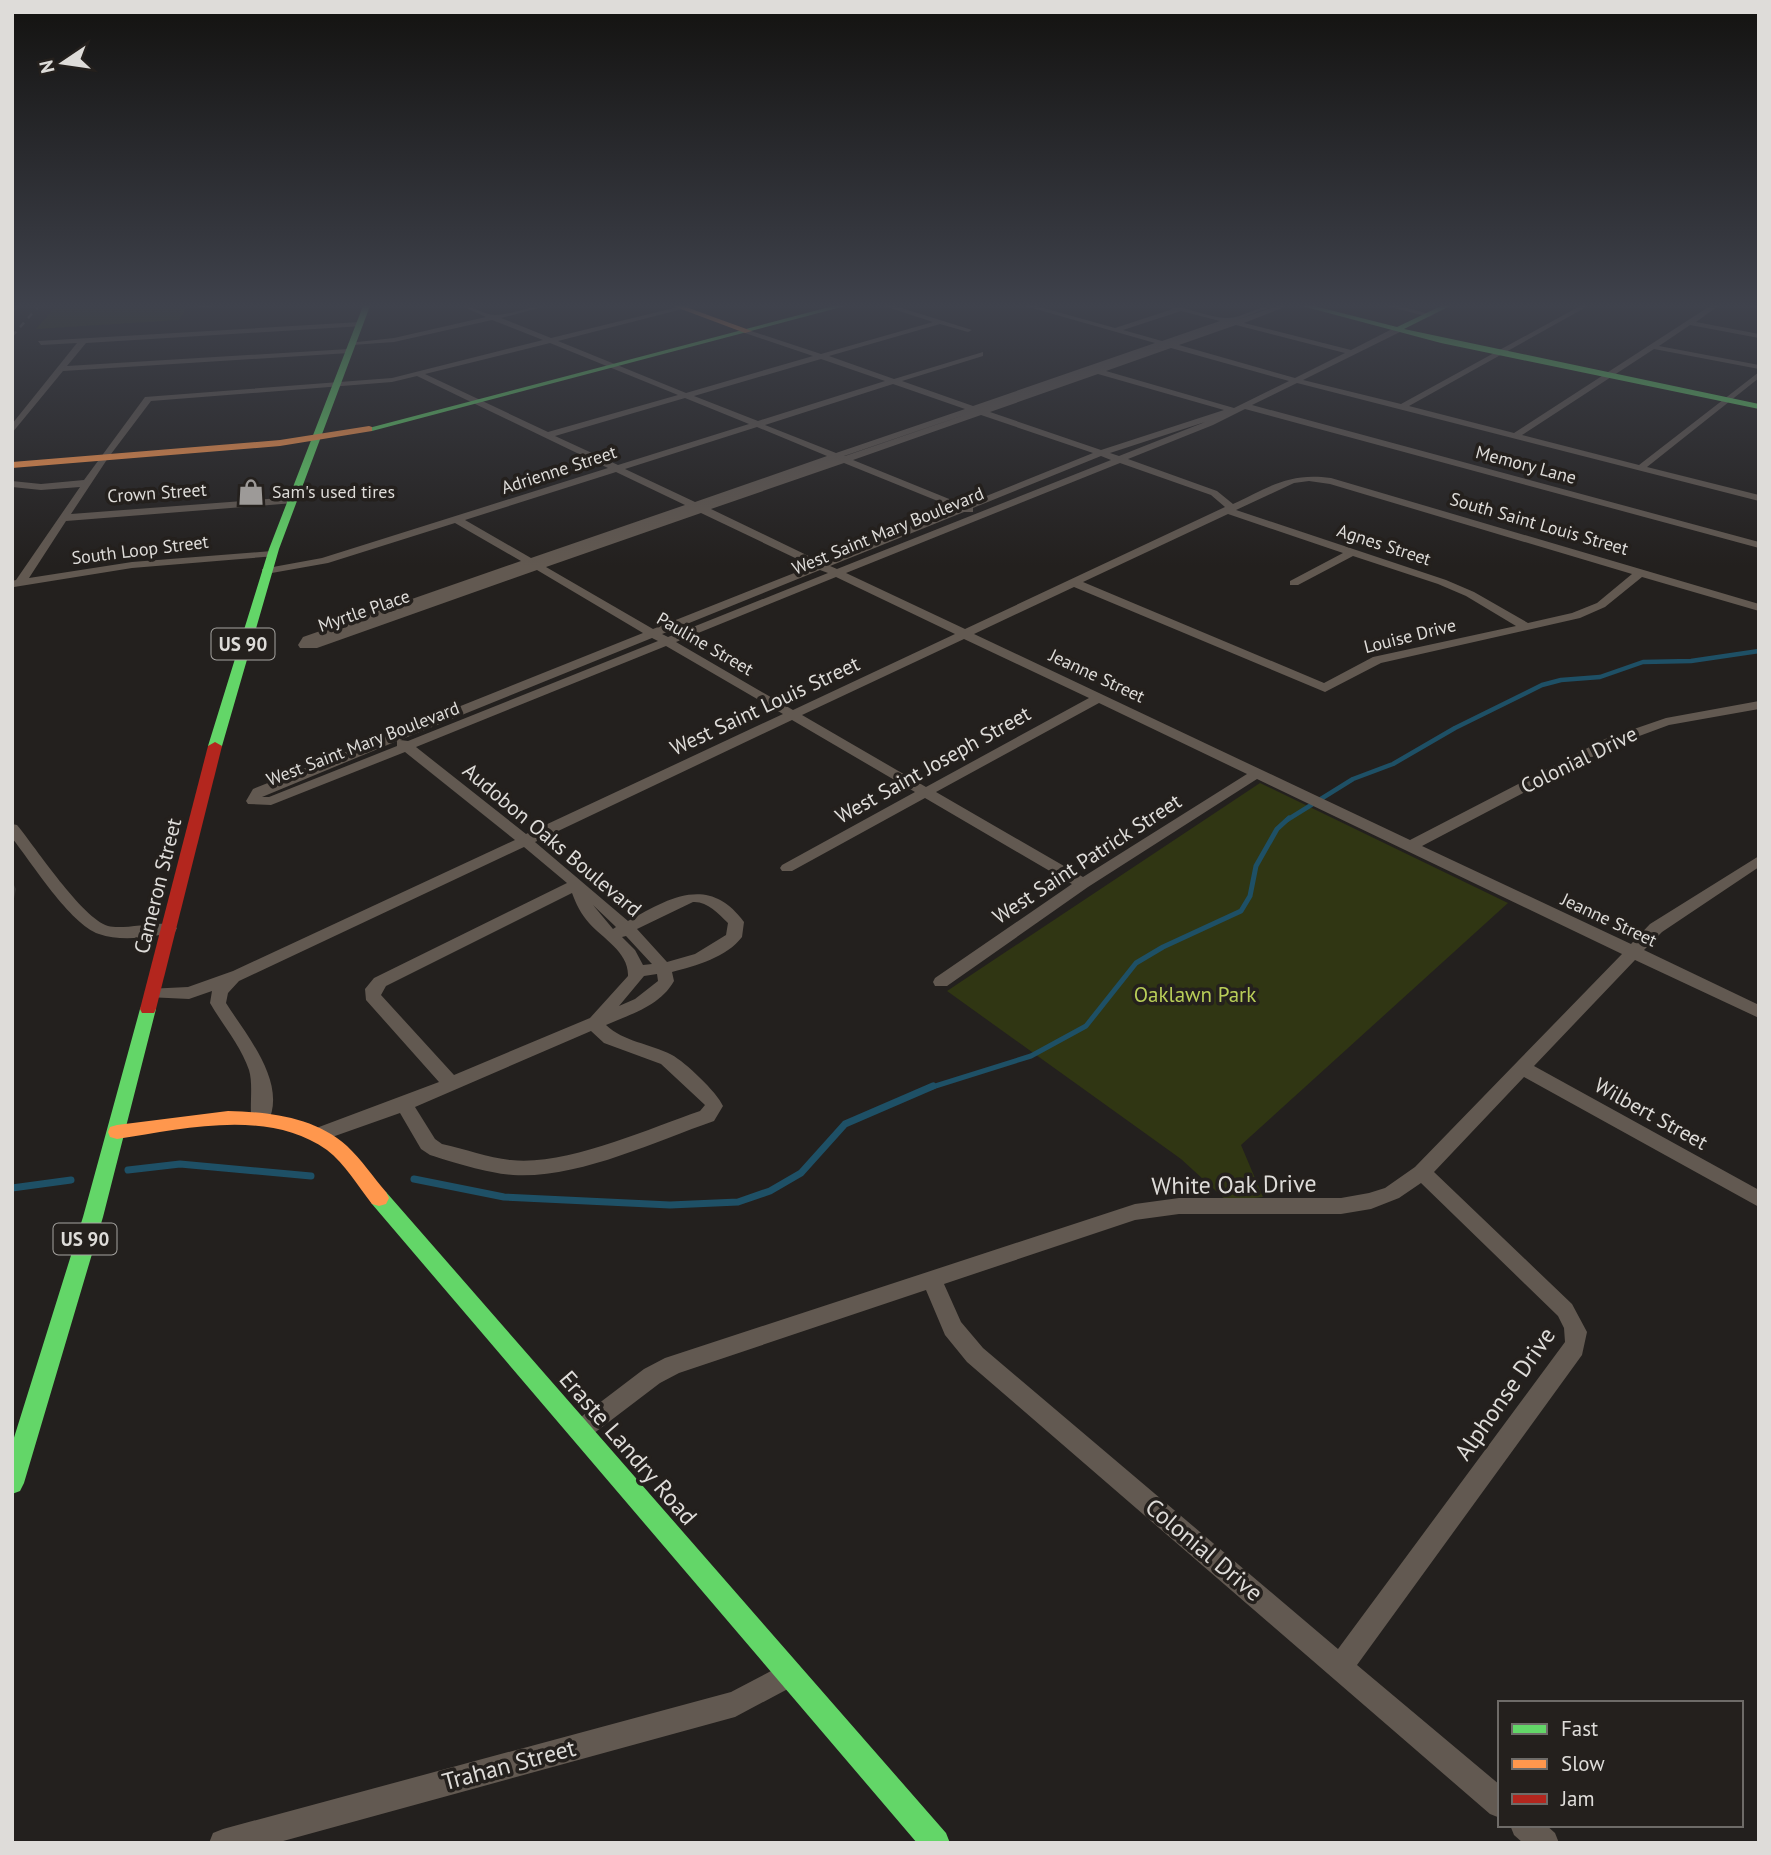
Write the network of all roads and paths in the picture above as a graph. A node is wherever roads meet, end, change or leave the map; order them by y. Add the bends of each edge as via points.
1 (42, 393) edge
2 (234, 393) edge
3 (332, 393) edge
4 (458, 393) edge
5 (519, 393) edge
6 (677, 393) edge
7 (697, 393) edge
8 (854, 393) edge
9 (926, 393) edge
10 (1027, 393) edge
11 (1181, 393) edge
12 (1270, 393) edge
13 (1345, 393) edge
14 (1428, 393) edge
15 (1583, 393) edge
16 (1689, 393) edge
17 (1735, 393) edge
18 (685, 396) junction
19 (1725, 400) junction
20 (480, 403) junction
21 (1402, 407) junction
22 (1759, 407) edge
23 (1239, 408) junction
24 (978, 410) junction
25 (754, 423) junction
26 (12, 430) edge
27 (548, 435) junction
28 (1515, 436) junction
29 (314, 439) junction
30 (1101, 453) junction
31 (104, 457) junction
32 (839, 458) junction
33 (1118, 459) junction
34 (12, 465) edge
35 (617, 468) junction
36 (1640, 468) junction
37 (1309, 478) joint
38 (88, 483) junction
39 (12, 485) edge
40 (1759, 498) edge
41 (294, 500) junction
42 (700, 507) junction
43 (963, 508) junction
44 (1228, 508) junction
45 (980, 515) junction
46 (64, 518) junction
47 (456, 519) junction
48 (1759, 545) edge
49 (1351, 552) junction
50 (272, 554) junction
51 (533, 565) junction
52 (822, 567) junction
53 (266, 571) junction
54 (837, 573) junction
55 (1640, 573) junction
56 (1073, 582) junction
57 (1294, 583) dead end
58 (16, 584) edge
59 (1759, 608) edge
60 (1526, 627) junction
61 (963, 633) junction
62 (652, 634) junction
63 (666, 642) junction
64 (1098, 698) junction
65 (1759, 705) edge
66 (791, 714) junction
67 (394, 737) junction
68 (408, 748) junction
69 (1257, 773) junction
70 (926, 793) junction
71 (12, 828) edge
72 (524, 841) junction
73 (1410, 846) junction
74 (1756, 865) edge
75 (787, 868) dead end
76 (1083, 884) junction
77 (576, 886) junction
78 (169, 928) junction
79 (627, 928) junction
80 (611, 937) junction
81 (1633, 952) junction
82 (665, 969) junction
83 (638, 971) junction
84 (239, 975) junction
85 (941, 982) dead end
86 (153, 993) junction
87 (1759, 1012) edge
88 (593, 1023) junction
89 (1522, 1068) junction
90 (451, 1083) junction
91 (404, 1104) junction
92 (260, 1119) junction
93 (117, 1132) junction
94 (318, 1135) junction
95 (1422, 1172) junction
96 (1759, 1199) edge
97 (931, 1279) junction
98 (581, 1430) junction
99 (12, 1483) edge
100 (1341, 1666) junction
101 (790, 1674) junction
102 (1498, 1802) edge
103 (1526, 1827) edge
104 (223, 1843) edge
105 (936, 1843) edge
106 (1545, 1843) edge

1 - 26 street
2 - 31 street via 148,399
3 - 29 main road, Cameron Street / US 90
4 - 20 street, Jeanne Street
5 - 20 main road
6 - 18 street
7 - 18 street
8 - 25 street, Adrienne Street
9 - 24 street, Agnes Street
10 - 24 street, Myrtle Place
11 - 23 street, Memory Lane
12 - 23 street, West Saint Mary Boulevard
13 - 21 street
14 - 21 street
15 - 28 street
16 - 19 main road
17 - 19 street
18 - 25 street
18 - 27 street
19 - 22 main road
19 - 36 street
20 - 27 street, Jeanne Street
20 - 29 main road
21 - 28 street
23 - 30 street, West Saint Mary Boulevard
23 - 33 street, West Saint Mary Boulevard
23 - 48 street, Memory Lane
24 - 30 street, Agnes Street
24 - 32 street, Myrtle Place
25 - 32 street
25 - 35 street, Adrienne Street
27 - 35 street, Jeanne Street
28 - 36 street
29 - 31 main road
29 - 41 main road, Cameron Street / US 90
30 - 33 street, Agnes Street
30 - 43 street, West Saint Mary Boulevard
31 - 34 main road
31 - 38 street
32 - 42 street, Myrtle Place
32 - 43 street
33 - 44 street, Agnes Street via 1214,493
33 - 45 street, West Saint Mary Boulevard
35 - 42 street, Jeanne Street
35 - 47 street, Adrienne Street
36 - 40 street
37 - 44 street, West Saint Louis Street via 1282,484
37 - 55 street, South Saint Louis Street
38 - 39 street
38 - 46 street
41 - 46 street, Crown Street
41 - 50 main road, Cameron Street / US 90
42 - 51 street, Myrtle Place
42 - 52 street, Jeanne Street
43 - 45 street
43 - 52 street, West Saint Mary Boulevard
44 - 49 street, Agnes Street
44 - 56 street, West Saint Louis Street
45 - 54 street, West Saint Mary Boulevard
46 - 58 street
47 - 51 street, Pauline Street
47 - 53 street, Adrienne Street via 324,561
49 - 57 street
49 - 60 street, Agnes Street via 1461,590
50 - 53 main road, Cameron Street / US 90
50 - 58 street, South Loop Street via 132,565
51 - 51 street, Myrtle Place via 307,639 304,645 313,645
51 - 62 street, Pauline Street
52 - 54 street, Jeanne Street
52 - 62 street, West Saint Mary Boulevard
53 - 78 main road, Cameron Street / US 90 via 224,712
54 - 61 street, Jeanne Street
54 - 63 street, West Saint Mary Boulevard
55 - 59 street, South Saint Louis Street
55 - 60 street, Louise Drive via 1591,611
56 - 60 street, Louise Drive via 1325,688 1377,660
56 - 61 street, West Saint Louis Street
61 - 64 street, Jeanne Street
61 - 66 street, West Saint Louis Street
62 - 63 street, Pauline Street
62 - 67 street, West Saint Mary Boulevard
63 - 66 street, Pauline Street
63 - 68 street, West Saint Mary Boulevard
64 - 69 street, Jeanne Street
64 - 70 street, West Saint Joseph Street
65 - 73 street, Colonial Drive via 1666,722 1610,742
66 - 70 street, Pauline Street
66 - 72 street, West Saint Louis Street
67 - 68 street, Audobon Oaks Boulevard
67 - 68 street, West Saint Mary Boulevard via 258,792 253,801 271,801
68 - 72 street, Audobon Oaks Boulevard
69 - 73 street, Jeanne Street
69 - 76 street, West Saint Patrick Street
70 - 75 street, West Saint Joseph Street
70 - 76 street, Pauline Street
71 - 78 street via 93,926 115,932
72 - 77 street, Audobon Oaks Boulevard
72 - 84 street, West Saint Louis Street
73 - 81 street, Jeanne Street
74 - 81 street, White Oak Drive via 1656,928
76 - 85 street, West Saint Patrick Street
77 - 79 street, Audobon Oaks Boulevard
77 - 80 street via 594,919
77 - 90 street via 373,989 372,996
78 - 86 main road, Cameron Street / US 90
79 - 80 street
79 - 82 street, Audobon Oaks Boulevard
79 - 82 street via 697,897 736,922 736,934 727,942 690,963
80 - 83 street
81 - 87 street, Jeanne Street
81 - 89 street, White Oak Drive
82 - 83 street
82 - 88 street via 665,983 653,995
83 - 88 street
84 - 86 street via 189,993
84 - 92 street via 225,985 218,1003 255,1059 262,1097
86 - 93 main road, Cameron Street / US 90
88 - 90 street
88 - 91 street via 610,1039 667,1060 712,1101 711,1111 673,1129 574,1161 512,1168 436,1150
89 - 95 street, White Oak Drive
89 - 96 street, Wilbert Street
90 - 91 street
91 - 94 street
92 - 93 main road, Eraste Landry Road
92 - 94 main road, Eraste Landry Road via 292,1124
93 - 99 main road, Cameron Street / US 90
94 - 98 main road, Eraste Landry Road via 355,1168
95 - 97 street, White Oak Drive via 1392,1194 1341,1206 1179,1206 1135,1212
95 - 100 street, Alphonse Drive via 1565,1310 1577,1329 1577,1339
97 - 98 street, White Oak Drive via 673,1365
97 - 100 street, Colonial Drive via 953,1328 975,1355
98 - 101 main road, Eraste Landry Road
100 - 102 street, Colonial Drive
101 - 104 street, Trahan Street via 735,1703
101 - 105 main road, Eraste Landry Road
103 - 106 street

